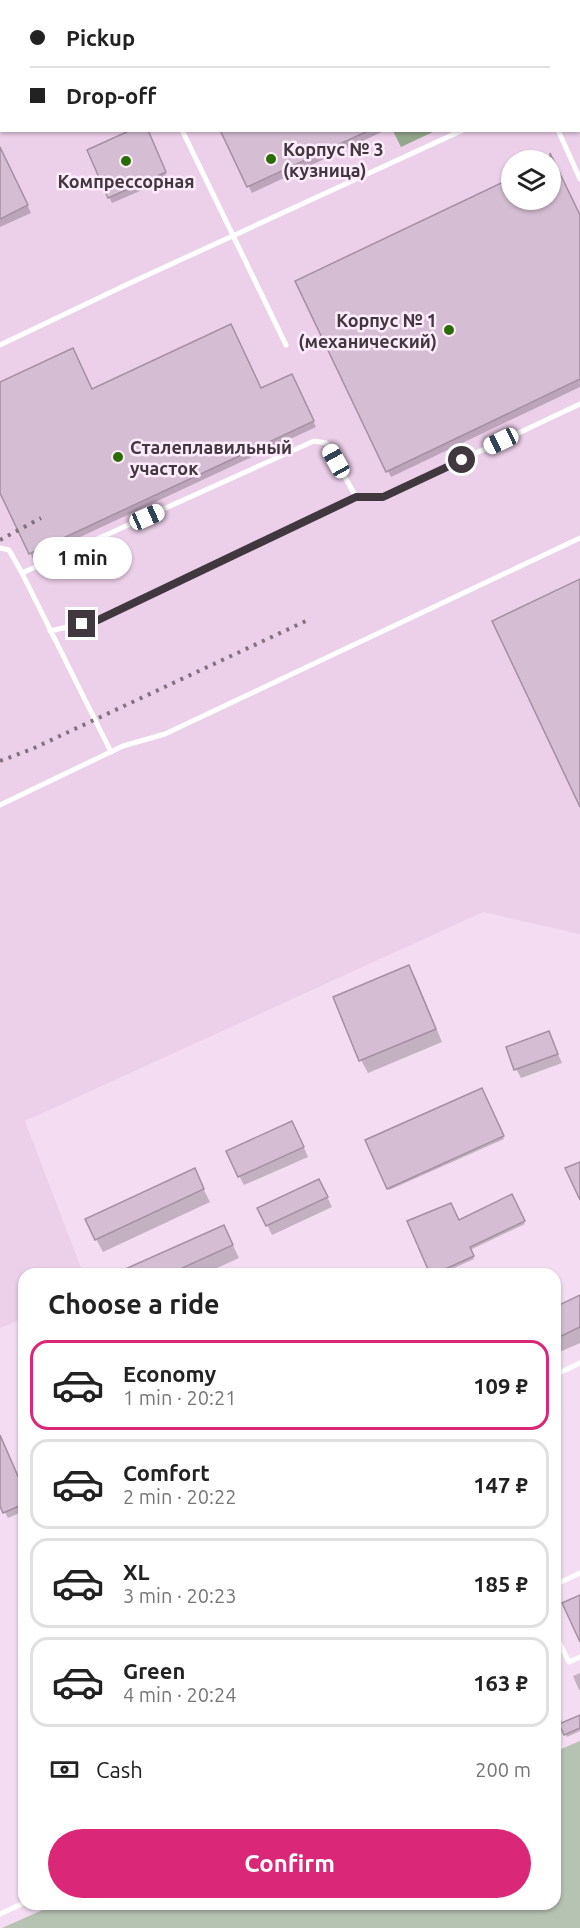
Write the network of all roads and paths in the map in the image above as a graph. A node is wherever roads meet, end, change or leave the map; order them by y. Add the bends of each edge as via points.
1 (183, 132) edge
2 (459, 132) edge
3 (559, 132) edge
4 (580, 178) edge
5 (235, 236) junction
6 (0, 345) edge
7 (286, 345) dead end
8 (580, 404) edge
9 (356, 497) junction
10 (580, 538) edge
11 (0, 548) edge
12 (22, 573) junction
13 (50, 631) junction
14 (111, 752) junction
15 (0, 805) edge
16 (580, 1363) edge
17 (561, 1372) edge
18 (580, 1573) edge
19 (561, 1582) edge
20 (561, 1646) edge
21 (580, 1657) edge
22 (18, 1906) edge
23 (0, 1914) edge

1 - 5 lane
2 - 5 lane
3 - 4 lane
5 - 6 lane
5 - 7 lane
8 - 9 lane via 383,497
9 - 12 lane via 326,443 314,441
9 - 13 lane via 98,620
10 - 14 lane via 165,734
11 - 12 lane via 9,550
12 - 13 lane
13 - 14 lane
14 - 15 lane
16 - 17 lane
18 - 19 lane
20 - 21 lane via 569,1662
22 - 23 lane

